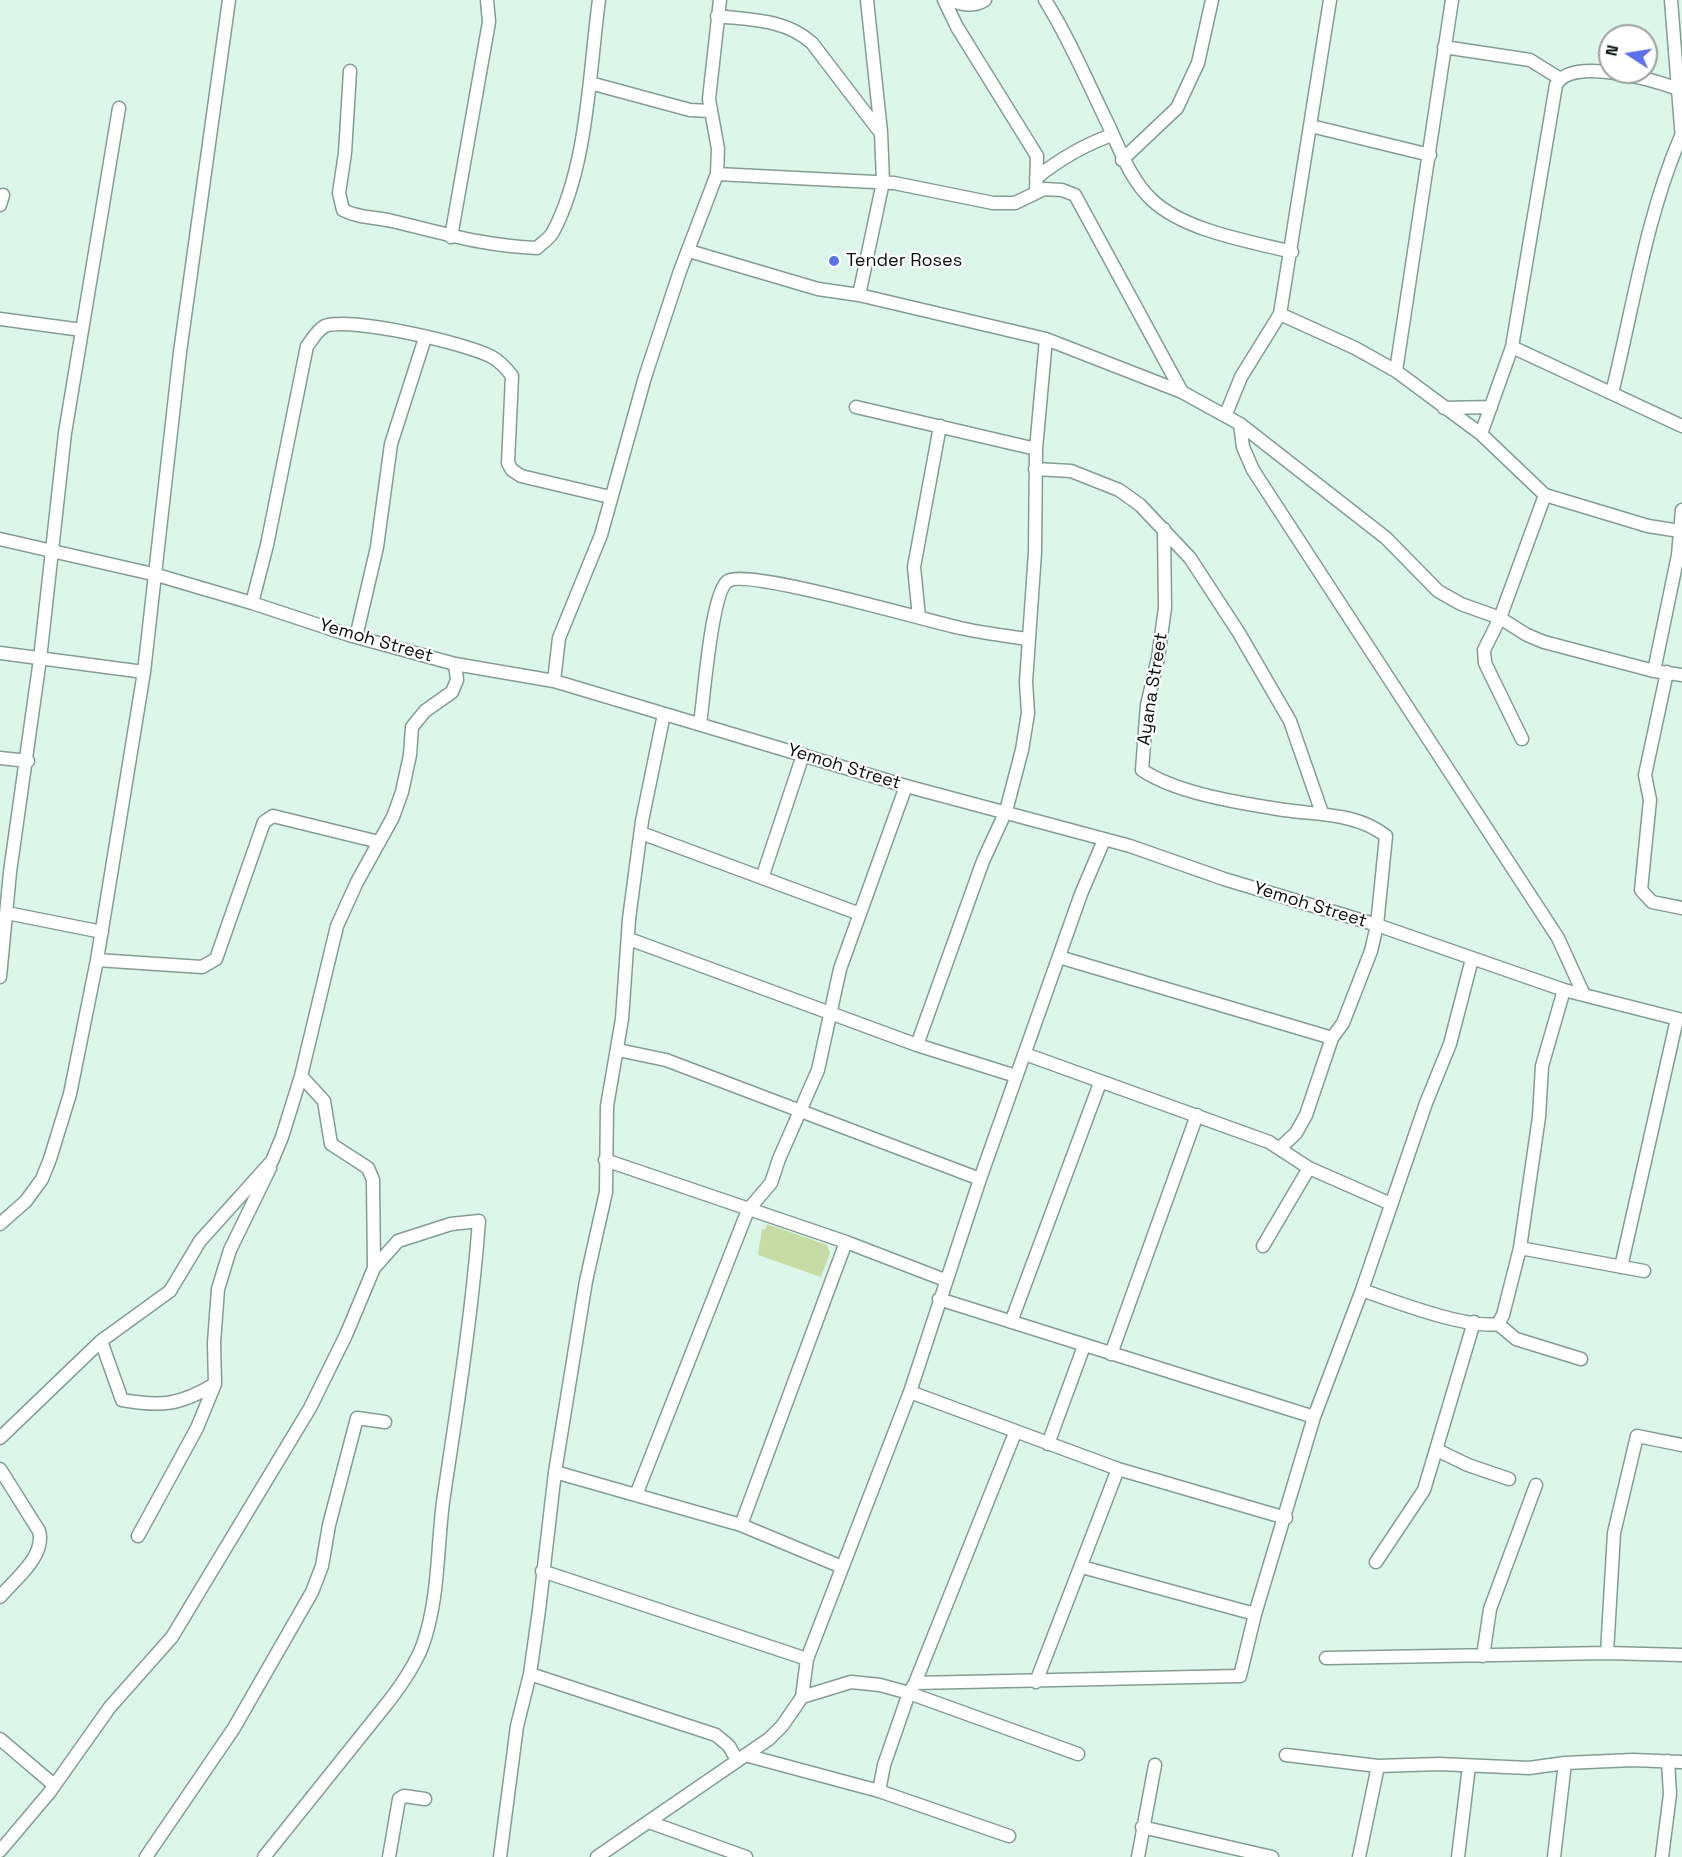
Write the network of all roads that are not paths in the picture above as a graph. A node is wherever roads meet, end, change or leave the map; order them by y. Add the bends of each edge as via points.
1 (230, 0) edge
2 (487, 0) edge
3 (599, 0) edge
4 (720, 0) edge
5 (867, 0) edge
6 (944, 0) edge
7 (953, 0) edge
8 (985, 0) edge
9 (1045, 0) edge
10 (1212, 0) edge
11 (1330, 0) edge
12 (1452, 0) edge
13 (1671, 0) edge
14 (717, 16) junction
15 (1444, 47) junction
16 (350, 71) dead end
17 (1559, 78) junction
18 (590, 84) junction
19 (1678, 89) junction
20 (119, 108) dead end
21 (711, 111) junction
22 (1311, 126) junction
23 (881, 132) junction
24 (1112, 135) junction
25 (1681, 138) edge
26 (1430, 155) junction
27 (1122, 160) junction
28 (717, 174) junction
29 (1036, 178) junction
30 (883, 182) junction
31 (1036, 193) junction
32 (451, 237) junction
33 (689, 251) junction
34 (1292, 252) junction
35 (859, 295) junction
36 (1280, 314) junction
37 (0, 319) edge
38 (82, 330) junction
39 (426, 338) junction
40 (1046, 339) junction
41 (1512, 347) junction
42 (1396, 371) junction
43 (1182, 392) junction
44 (1612, 393) junction
45 (856, 407) dead end
46 (1491, 407) junction
47 (1444, 408) junction
48 (1226, 414) junction
49 (1240, 424) junction
50 (940, 426) junction
51 (1682, 426) edge
52 (1481, 434) junction
53 (1035, 449) junction
54 (1035, 469) junction
55 (1545, 495) junction
56 (610, 497) junction
57 (1682, 510) edge
58 (1164, 529) junction
59 (1680, 531) junction
60 (0, 539) edge
61 (50, 550) junction
62 (157, 575) junction
63 (252, 603) junction
64 (919, 617) junction
65 (1500, 618) junction
66 (356, 637) junction
67 (1028, 639) junction
68 (0, 653) edge
69 (40, 659) junction
70 (455, 664) junction
71 (1654, 671) junction
72 (144, 672) junction
73 (1667, 672) junction
74 (1682, 675) edge
75 (554, 681) junction
76 (663, 714) junction
77 (700, 723) junction
78 (1522, 739) dead end
79 (803, 755) junction
80 (0, 758) edge
81 (28, 761) junction
82 (906, 786) junction
83 (1006, 811) junction
84 (1322, 813) junction
85 (641, 833) junction
86 (1104, 840) junction
87 (379, 842) junction
88 (5, 872) edge
89 (762, 878) junction
90 (1682, 908) edge
91 (7, 913) junction
92 (860, 915) junction
93 (1377, 925) junction
94 (102, 932) junction
95 (628, 939) junction
96 (1059, 957) junction
97 (1473, 958) junction
98 (97, 960) junction
99 (0, 977) edge
100 (1564, 990) junction
101 (1584, 996) junction
102 (831, 1012) junction
103 (1679, 1020) edge
104 (1332, 1038) junction
105 (917, 1045) junction
106 (618, 1050) junction
107 (1025, 1054) junction
108 (301, 1076) junction
109 (1016, 1076) junction
110 (1100, 1083) junction
111 (801, 1112) junction
112 (1197, 1115) junction
113 (1280, 1149) junction
114 (605, 1160) junction
115 (272, 1161) junction
116 (1309, 1168) junction
117 (980, 1179) junction
118 (1391, 1204) junction
119 (748, 1210) junction
120 (0, 1224) edge
121 (846, 1242) junction
122 (1263, 1246) dead end
123 (1520, 1248) junction
124 (1621, 1267) junction
125 (374, 1268) junction
126 (1644, 1271) dead end
127 (945, 1280) junction
128 (1362, 1290) junction
129 (939, 1299) junction
130 (1011, 1322) junction
131 (1474, 1322) junction
132 (1498, 1324) junction
133 (101, 1341) junction
134 (1083, 1346) junction
135 (1111, 1354) junction
136 (1581, 1359) dead end
137 (215, 1384) junction
138 (910, 1392) junction
139 (1314, 1417) junction
140 (385, 1422) dead end
141 (1015, 1433) junction
142 (0, 1437) edge
143 (1048, 1444) junction
144 (1682, 1445) edge
145 (1437, 1449) junction
146 (1118, 1469) junction
147 (0, 1470) edge
148 (555, 1472) junction
149 (1509, 1479) dead end
150 (1536, 1485) dead end
151 (636, 1495) junction
152 (1286, 1518) junction
153 (741, 1525) junction
154 (138, 1536) dead end
155 (1376, 1562) dead end
156 (842, 1567) junction
157 (1082, 1567) junction
158 (542, 1571) junction
159 (0, 1597) edge
160 (1255, 1614) junction
161 (1606, 1653) junction
162 (1682, 1655) edge
163 (1484, 1656) junction
164 (1326, 1658) dead end
165 (807, 1659) junction
166 (530, 1674) junction
167 (1036, 1682) junction
168 (912, 1688) junction
169 (802, 1697) junction
170 (0, 1739) edge
171 (1078, 1754) dead end
172 (1286, 1755) dead end
173 (741, 1758) junction
174 (1668, 1761) junction
175 (1682, 1762) edge
176 (1564, 1763) junction
177 (1155, 1765) dead end
178 (1378, 1766) junction
179 (1468, 1766) junction
180 (54, 1785) junction
181 (879, 1791) junction
182 (425, 1799) dead end
183 (650, 1822) junction
184 (1142, 1827) junction
185 (1009, 1836) dead end
186 (0, 1851) edge
187 (146, 1857) edge
188 (264, 1857) edge
189 (389, 1857) edge
190 (500, 1857) edge
191 (597, 1857) edge
192 (746, 1857) edge
193 (1138, 1857) edge
194 (1272, 1857) edge
195 (1359, 1857) edge
196 (1458, 1857) edge
197 (1554, 1857) edge
198 (1662, 1857) edge

1 - 62 street via 180,352
2 - 32 street via 489,22
3 - 18 street
4 - 14 street
5 - 23 street
6 - 29 street via 1036,156
7 - 8 street via 979,4
9 - 24 street via 1061,25
10 - 27 street via 1198,63 1177,108
11 - 22 street
12 - 15 street
13 - 19 street
14 - 21 street
14 - 23 street via 783,24 800,32
15 - 17 street via 1530,60
15 - 26 street
16 - 32 street via 339,194 343,210
17 - 19 street via 1591,71 1642,78
17 - 41 street
18 - 21 street via 690,110
18 - 32 street via 578,161 553,234 537,248
19 - 25 street
20 - 38 street
21 - 28 street via 718,149
22 - 26 street
22 - 34 street
23 - 30 street
24 - 27 street
24 - 29 street via 1063,157
25 - 44 street via 1654,215
26 - 42 street
27 - 34 street via 1152,200 1179,218
28 - 30 street
28 - 33 street
29 - 31 street
30 - 31 street via 993,203 1015,203
30 - 35 street
31 - 43 street via 1044,189 1075,195
33 - 35 street via 818,289
33 - 56 street via 645,377
34 - 36 street
35 - 40 street
36 - 42 street
36 - 48 street via 1241,376
37 - 38 street
38 - 61 street
39 - 56 street via 491,356 512,376 508,463 512,470 521,476
39 - 63 street via 340,323 323,327 307,346
39 - 66 street via 391,444 376,547
40 - 43 street
40 - 53 street
41 - 44 street
41 - 46 street
42 - 47 street
43 - 48 street
44 - 51 street
45 - 50 street
46 - 47 street
46 - 52 street
47 - 52 street
48 - 49 street
49 - 65 street via 1386,538 1438,591
49 - 101 street via 1243,447 1253,470 1558,938
50 - 53 street
50 - 64 street via 914,567
52 - 55 street
53 - 54 street
54 - 58 street via 1071,471 1119,490
54 - 67 street via 1035,552
55 - 59 street via 1648,526
55 - 65 street
56 - 75 street via 601,535 559,638
57 - 59 street
58 - 84 street via 1190,558 1239,633 1290,722
58 - 84 street, Ayana Street via 1165,608 1147,705 1142,770 1154,778 1198,792 1285,810
59 - 71 street
60 - 61 street, Yemoh Street
61 - 62 street, Yemoh Street
61 - 69 street
62 - 63 street, Yemoh Street
62 - 72 street
63 - 66 street, Yemoh Street
64 - 67 street
64 - 77 street via 774,584 738,578 728,581 721,589 715,611
65 - 71 street via 1544,642
65 - 78 street via 1484,650 1485,663
66 - 70 street, Yemoh Street
67 - 83 street via 1028,713
68 - 69 street
69 - 72 street
69 - 81 street
70 - 75 street, Yemoh Street
70 - 87 street via 457,680 452,692 425,711 412,727 402,792
71 - 73 street
72 - 94 street
73 - 74 street
73 - 90 street via 1645,775 1650,800 1641,890 1652,902
75 - 76 street, Yemoh Street
76 - 77 street, Yemoh Street
76 - 85 street
77 - 79 street, Yemoh Street
79 - 82 street, Yemoh Street
79 - 89 street
80 - 81 street
81 - 88 street
82 - 83 street, Yemoh Street
82 - 92 street
83 - 86 street, Yemoh Street
83 - 105 street via 983,861
84 - 93 street via 1357,821 1386,836
85 - 89 street
85 - 95 street
86 - 93 street, Yemoh Street
86 - 96 street
87 - 98 street via 273,816 264,822 216,959 202,967
87 - 108 street via 337,926
88 - 91 street
89 - 92 street
91 - 94 street
91 - 99 street
92 - 102 street via 840,969
93 - 97 street, Yemoh Street
93 - 104 street via 1343,1023
94 - 98 street
95 - 102 street
95 - 106 street
96 - 104 street
96 - 107 street
97 - 100 street, Yemoh Street
97 - 118 street via 1450,1044 1425,1103
98 - 120 street via 73,1083 50,1159 31,1194
100 - 101 street, Yemoh Street
100 - 123 street via 1542,1066 1539,1117
101 - 103 street, Yemoh Street
102 - 105 street
102 - 111 street via 818,1070
103 - 124 street
104 - 113 street via 1306,1115
105 - 109 street
106 - 111 street via 666,1060
106 - 114 street via 607,1106
107 - 109 street
107 - 110 street
108 - 115 street
108 - 125 street via 324,1101 331,1144 368,1168 373,1180
109 - 117 street
110 - 112 street
110 - 130 street
111 - 117 street
111 - 119 street via 771,1183
112 - 113 street
112 - 135 street
113 - 116 street
114 - 119 street
114 - 148 street via 606,1192 586,1281
115 - 133 street via 200,1241 170,1291
115 - 137 street via 230,1250 218,1289
116 - 118 street
116 - 122 street
117 - 127 street
118 - 128 street
119 - 121 street
119 - 151 street
121 - 127 street
121 - 153 street
123 - 124 street
123 - 132 street
124 - 126 street
125 - 180 street via 310,1408 171,1637 110,1707
125 - 188 street via 398,1241 451,1224 479,1221 439,1562 422,1645 408,1676
127 - 129 street
128 - 131 street
128 - 139 street
129 - 130 street
129 - 138 street
130 - 134 street
131 - 132 street
131 - 145 street
132 - 136 street via 1516,1339
133 - 137 street via 122,1400 148,1405 187,1400
133 - 142 street
134 - 135 street
134 - 143 street
135 - 139 street
137 - 154 street via 197,1428
138 - 141 street
138 - 156 street
139 - 152 street
140 - 187 street via 357,1418 322,1566 312,1592 234,1728
141 - 143 street
141 - 168 street
143 - 146 street
144 - 161 street via 1637,1436 1614,1533
145 - 149 street
145 - 155 street via 1424,1490
146 - 152 street
146 - 157 street
147 - 159 street via 42,1539 40,1550
148 - 151 street
148 - 158 street
150 - 163 street via 1490,1609
151 - 153 street
152 - 160 street
153 - 156 street
156 - 165 street
157 - 160 street
157 - 167 street
158 - 165 street
158 - 166 street
160 - 167 street via 1239,1676
161 - 162 street
161 - 163 street
163 - 164 street
165 - 169 street
166 - 173 street via 716,1735
166 - 190 street via 517,1726
167 - 168 street
168 - 169 street via 851,1682
168 - 171 street
168 - 181 street via 884,1765
169 - 173 street via 782,1726
170 - 180 street
172 - 178 street
173 - 181 street
173 - 183 street
174 - 175 street
174 - 176 street
174 - 198 street via 1670,1794
176 - 179 street via 1529,1768
176 - 197 street
177 - 184 street
178 - 179 street
178 - 195 street
179 - 196 street
180 - 186 street
181 - 185 street
182 - 189 street via 399,1799
183 - 191 street
183 - 192 street
184 - 193 street
184 - 194 street

